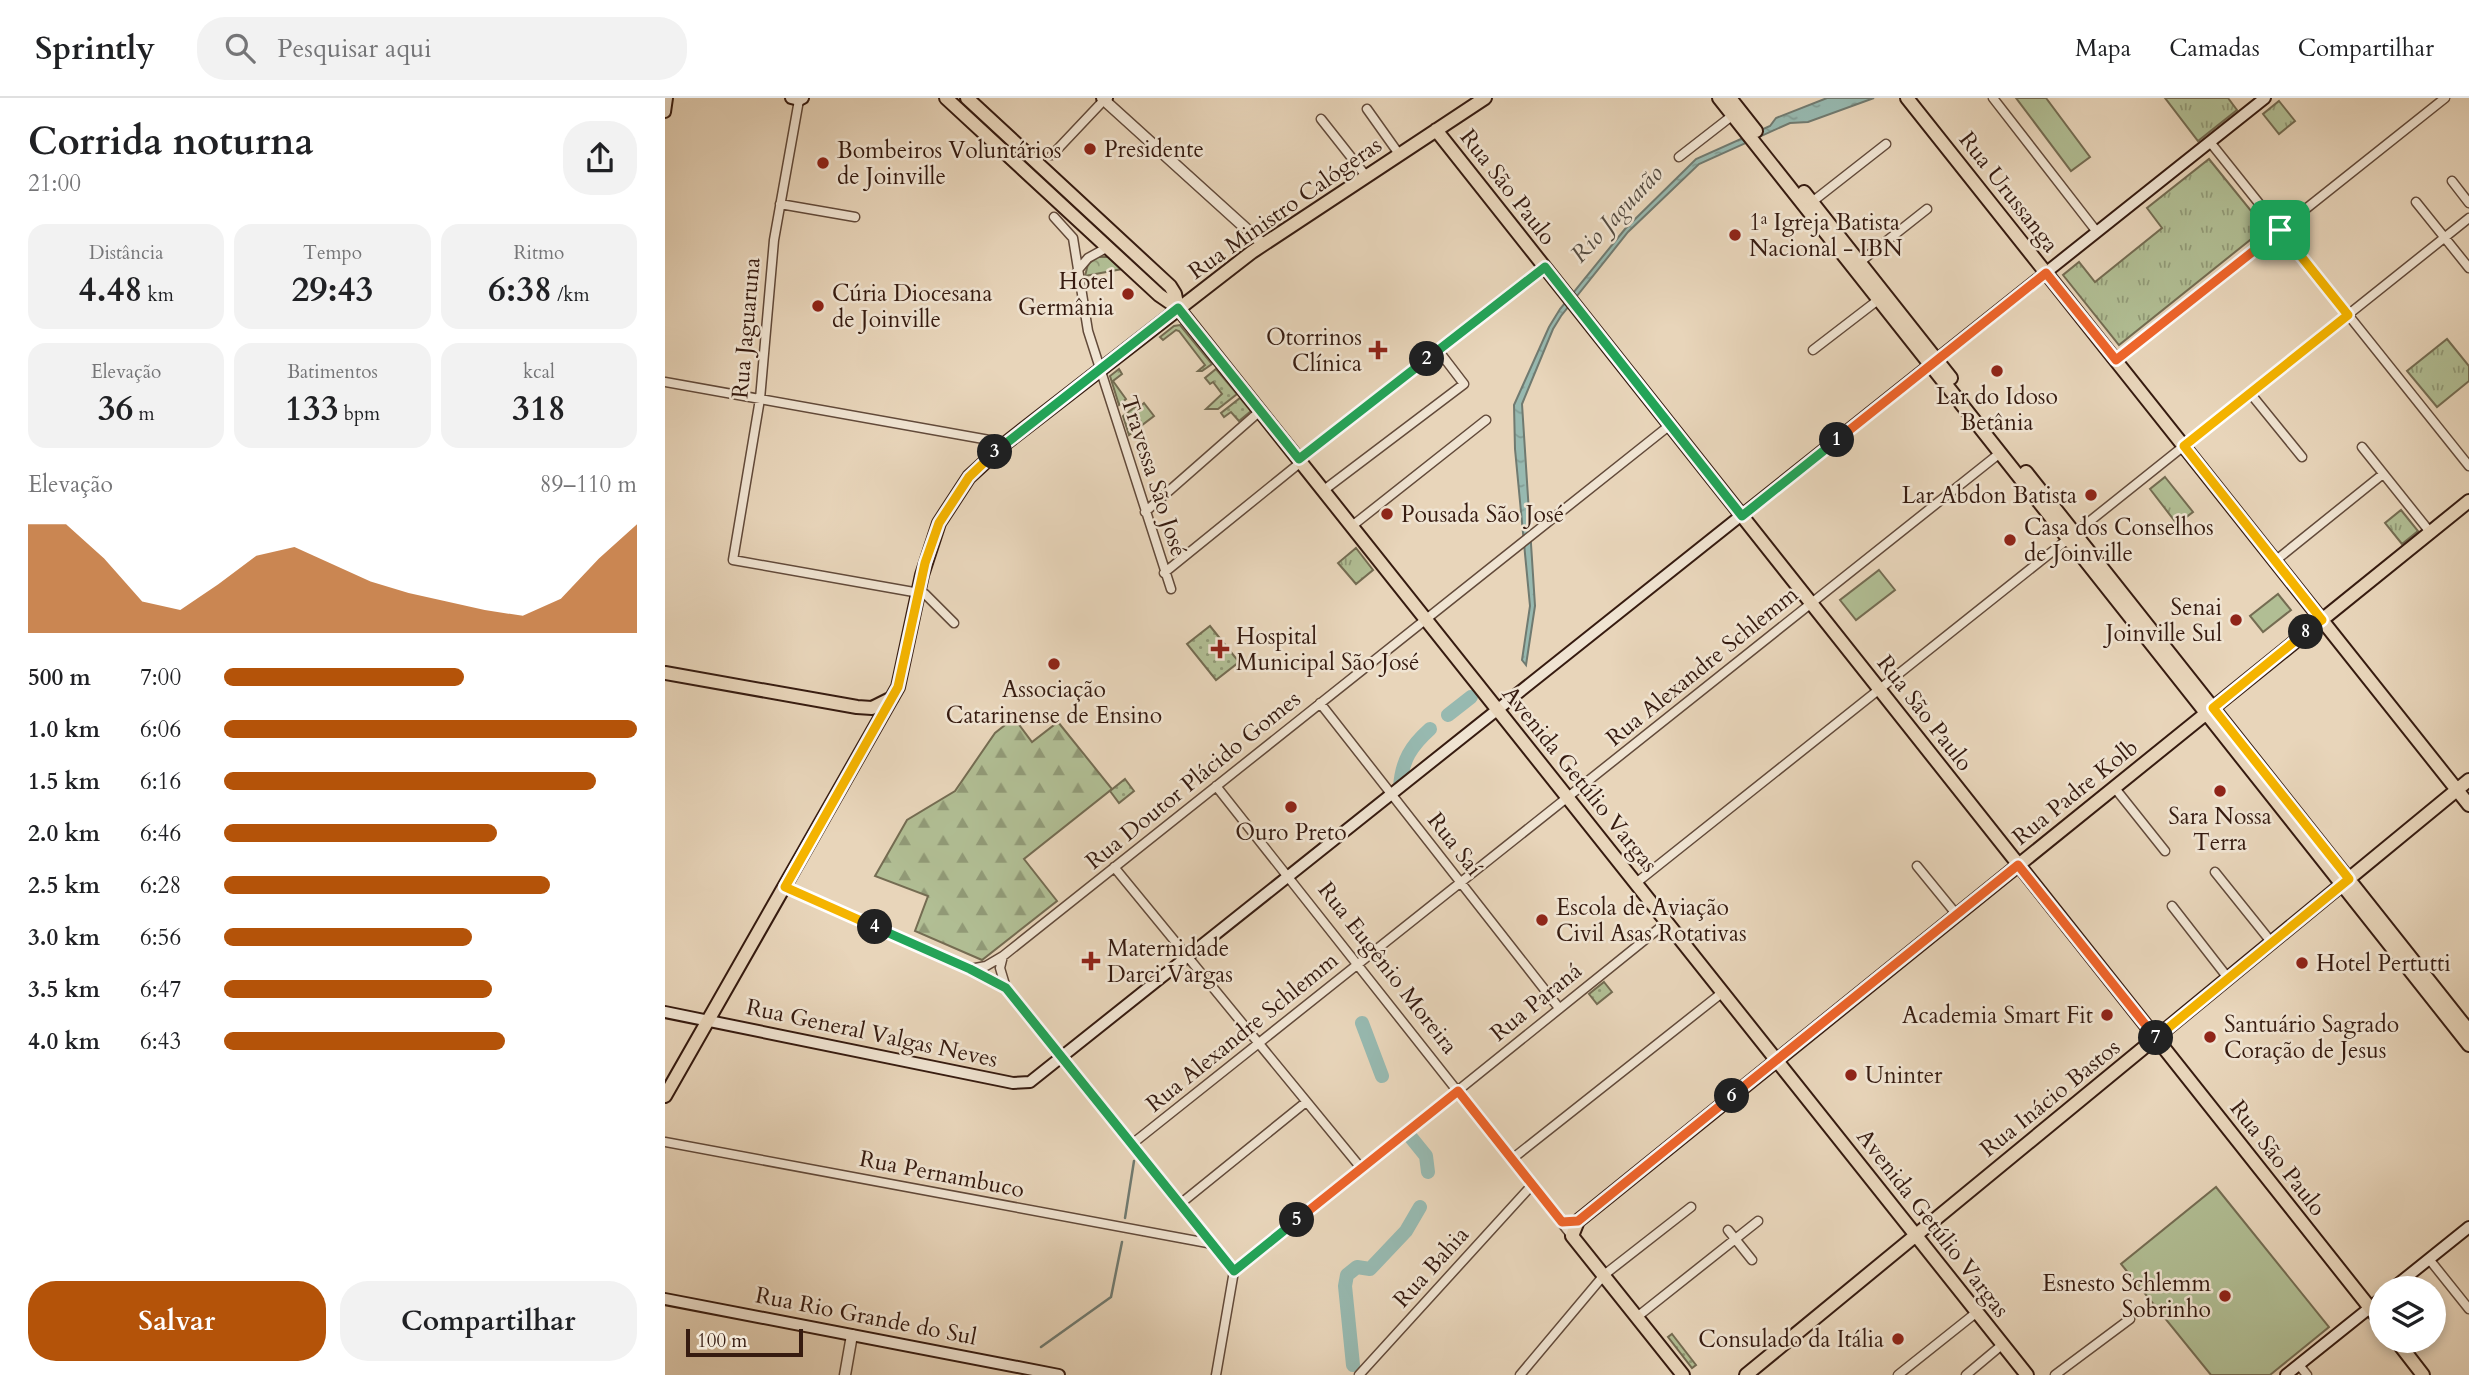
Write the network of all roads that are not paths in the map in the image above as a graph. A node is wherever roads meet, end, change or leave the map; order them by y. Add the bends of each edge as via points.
1 (667, 98) edge
2 (946, 98) edge
3 (967, 98) edge
4 (1485, 98) edge
5 (1719, 98) edge
6 (1730, 98) edge
7 (1907, 98) edge
8 (1993, 98) edge
9 (2265, 98) edge
10 (2445, 98) edge
11 (798, 99) edge
12 (1104, 99) edge
13 (1468, 102) edge
14 (1367, 108) dead end
15 (665, 112) edge
16 (1733, 115) junction
17 (1321, 119) dead end
18 (1749, 129) junction
19 (1436, 130) junction
20 (2210, 142) junction
21 (1761, 144) junction
22 (1886, 144) dead end
23 (1399, 154) junction
24 (1052, 155) dead end
25 (1679, 157) dead end
26 (1366, 176) junction
27 (2452, 181) dead end
28 (1812, 202) junction
29 (2416, 202) dead end
30 (2469, 203) edge
31 (780, 204) junction
32 (1927, 209) dead end
33 (855, 217) dead end
34 (1054, 217) dead end
35 (2469, 218) edge
36 (2280, 230) junction
37 (2097, 232) junction
38 (2445, 237) junction
39 (1263, 244) junction
40 (1108, 247) junction
41 (1860, 261) junction
42 (1545, 267) junction
43 (2469, 268) edge
44 (1077, 271) junction
45 (2046, 273) junction
46 (1878, 300) junction
47 (1178, 308) junction
48 (2348, 315) junction
49 (1438, 350) junction
50 (1812, 350) dead end
51 (2116, 360) junction
52 (1934, 363) junction
53 (1099, 370) junction
54 (665, 382) edge
55 (2250, 393) junction
56 (759, 399) junction
57 (1260, 411) junction
58 (1486, 420) dead end
59 (1670, 425) junction
60 (1006, 443) junction
61 (2184, 446) junction
62 (2362, 447) dead end
63 (2000, 453) junction
64 (2302, 457) dead end
65 (1300, 461) junction
66 (2469, 466) edge
67 (2383, 474) junction
68 (1324, 490) junction
69 (2469, 501) edge
70 (1145, 512) junction
71 (1742, 516) junction
72 (1352, 526) junction
73 (2430, 532) junction
74 (2071, 536) junction
75 (2275, 561) junction
76 (1164, 573) junction
77 (1171, 589) dead end
78 (918, 593) junction
79 (1811, 603) junction
80 (1426, 619) junction
81 (2322, 620) junction
82 (954, 623) dead end
83 (665, 673) edge
84 (1879, 689) junction
85 (893, 698) junction
86 (1320, 703) junction
87 (857, 707) junction
88 (1499, 710) junction
89 (2209, 710) junction
90 (870, 738) junction
91 (2469, 780) edge
92 (1216, 786) junction
93 (2114, 787) junction
94 (2457, 790) junction
95 (1392, 795) junction
96 (1567, 797) junction
97 (2469, 806) edge
98 (2165, 851) dead end
99 (2018, 865) junction
100 (1917, 866) dead end
101 (1114, 867) junction
102 (2215, 872) dead end
103 (1289, 877) junction
104 (1460, 882) junction
105 (2345, 882) junction
106 (1636, 883) junction
107 (785, 887) junction
108 (2172, 906) dead end
109 (1957, 915) junction
110 (1667, 922) junction
111 (2272, 943) junction
112 (1003, 956) junction
113 (1188, 958) junction
114 (1358, 964) junction
115 (970, 969) junction
116 (2228, 978) junction
117 (1006, 988) junction
118 (1723, 992) junction
119 (1559, 1009) junction
120 (665, 1012) edge
121 (708, 1021) junction
122 (2469, 1031) edge
123 (2156, 1038) junction
124 (1258, 1043) junction
125 (2469, 1045) edge
126 (1063, 1058) junction
127 (1777, 1060) junction
128 (1458, 1091) junction
129 (665, 1096) edge
130 (1307, 1102) junction
131 (665, 1142) edge
132 (1132, 1144) junction
133 (1512, 1159) junction
134 (1361, 1168) junction
135 (1532, 1185) junction
136 (1180, 1204) junction
137 (1691, 1207) dead end
138 (1578, 1221) junction
139 (1758, 1221) dead end
140 (1562, 1222) junction
141 (2469, 1227) edge
142 (1728, 1230) dead end
143 (1916, 1235) junction
144 (1572, 1236) junction
145 (1736, 1239) junction
146 (1213, 1244) junction
147 (2429, 1259) junction
148 (1752, 1260) dead end
149 (1234, 1271) junction
150 (1604, 1275) junction
151 (2408, 1276) edge
152 (665, 1299) edge
153 (2369, 1308) joint
154 (2469, 1309) edge
155 (1977, 1312) junction
156 (1637, 1317) junction
157 (2130, 1319) dead end
158 (852, 1335) junction
159 (2003, 1344) junction
160 (2406, 1353) edge
161 (2299, 1364) junction
162 (845, 1375) edge
163 (1059, 1375) edge
164 (1216, 1375) edge
165 (1359, 1375) edge
166 (1520, 1375) edge
167 (1683, 1375) edge
168 (1747, 1375) edge
169 (1898, 1375) edge
170 (1965, 1375) edge
171 (2027, 1375) edge
172 (2055, 1375) edge
173 (2286, 1375) edge
174 (2307, 1375) edge
175 (2423, 1375) edge

1 - 15 main road
2 - 40 main road
3 - 47 main road via 1170,286
4 - 13 main road, Rua Ministro Calógeras
5 - 16 main road
6 - 18 main road
7 - 45 main road, Rua Urussanga
8 - 37 street
9 - 20 main road, Rua General Valgas Neves
10 - 36 street
11 - 31 street, Rua Jaguaruna
12 - 24 street
12 - 39 street
13 - 19 main road, Rua Ministro Calógeras
14 - 23 street
16 - 18 main road
16 - 25 street
17 - 26 street
18 - 21 main road
19 - 23 main road, Rua Ministro Calógeras
19 - 42 main road, Rua São Paulo
20 - 36 street
20 - 37 main road, Rua General Valgas Neves
21 - 28 main road
21 - 46 main road
22 - 28 street
23 - 26 main road, Rua Ministro Calógeras
26 - 39 main road, Rua Ministro Calógeras
27 - 30 street
28 - 41 main road
29 - 38 street
31 - 33 street
31 - 56 street, Rua Jaguaruna
32 - 41 street
34 - 44 street, Travessa São José via 1072,234
35 - 38 street
36 - 48 street
36 - 51 street
37 - 45 main road, Rua General Valgas Neves
38 - 43 street
38 - 48 street
39 - 47 main road, Rua Ministro Calógeras
40 - 44 street via 1088,258
40 - 47 main road
41 - 52 main road
42 - 49 street
42 - 59 main road, Rua São Paulo
44 - 53 street, Travessa São José
45 - 51 main road, Rua Urussanga
45 - 52 main road, Rua General Valgas Neves
46 - 50 street
46 - 52 main road
47 - 53 main road, Rua Ministro Calógeras
47 - 57 main road, Avenida Getúlio Vargas
48 - 55 street
48 - 66 street
49 - 65 street
49 - 68 street via 1464,384
51 - 61 main road, Rua Urussanga
52 - 63 main road
52 - 71 main road, Rua General Valgas Neves
52 - 74 main road
53 - 60 main road, Rua Ministro Calógeras
53 - 70 street, Travessa São José
54 - 56 street
55 - 61 street
55 - 64 street
56 - 60 street
56 - 78 street, Rua Jaguaruna via 733,560
57 - 65 main road, Avenida Getúlio Vargas
57 - 70 street
58 - 72 street
59 - 71 main road, Rua São Paulo
59 - 80 street, Rua Doutor Plácido Gomes
60 - 78 main road, Rua Ministro Calógeras via 969,477 949,505 931,542
61 - 74 street
61 - 75 main road, Rua Urussanga
62 - 67 street
63 - 74 main road
63 - 79 street, Rua Alexandre Schlemm
65 - 68 main road, Avenida Getúlio Vargas
65 - 76 street
67 - 73 street
67 - 75 street
68 - 72 main road, Avenida Getúlio Vargas
69 - 73 main road, Rua Padre Kolb
70 - 76 street, Travessa São José
71 - 79 main road, Rua São Paulo
71 - 88 main road, Rua General Valgas Neves
72 - 80 main road, Avenida Getúlio Vargas
73 - 81 main road, Rua Padre Kolb
74 - 84 street
74 - 89 main road
75 - 81 main road, Rua Urussanga
76 - 77 street, Travessa São José
78 - 82 street via 929,595
78 - 85 main road, Rua Ministro Calógeras via 902,677
79 - 84 main road, Rua São Paulo
79 - 96 street, Rua Alexandre Schlemm
80 - 86 street, Rua Doutor Plácido Gomes
80 - 88 main road, Avenida Getúlio Vargas
81 - 89 main road, Rua Padre Kolb
81 - 94 main road, Rua Urussanga
83 - 87 main road
84 - 99 main road, Rua São Paulo
84 - 106 street
85 - 87 main road via 872,708
85 - 90 main road, Rua Ministro Calógeras
86 - 92 street, Rua Doutor Plácido Gomes
86 - 95 street, Rua Saí
87 - 90 main road via 869,723
88 - 95 main road, Rua General Valgas Neves
88 - 96 main road, Avenida Getúlio Vargas
89 - 93 main road, Rua Padre Kolb
89 - 105 main road
90 - 107 main road, Rua Ministro Calógeras
91 - 94 main road, Rua Inácio Bastos
92 - 101 street, Rua Doutor Plácido Gomes
92 - 103 street, Rua Eugênio Moreira
93 - 98 street
93 - 99 main road, Rua Padre Kolb
94 - 97 main road, Rua Urussanga
94 - 105 main road, Rua Inácio Bastos
95 - 103 main road, Rua General Valgas Neves
95 - 104 street, Rua Saí
96 - 104 street, Rua Alexandre Schlemm
96 - 106 main road, Avenida Getúlio Vargas
99 - 109 main road, Rua Padre Kolb
99 - 123 main road, Rua São Paulo
100 - 109 street
101 - 112 street, Rua Doutor Plácido Gomes
101 - 113 street
102 - 111 street
103 - 113 main road, Rua General Valgas Neves
103 - 114 street, Rua Eugênio Moreira
104 - 114 street, Rua Alexandre Schlemm
104 - 119 street, Rua Saí
105 - 111 main road, Rua Inácio Bastos
105 - 122 main road
105 - 125 main road
106 - 110 main road, Avenida Getúlio Vargas
107 - 115 street
107 - 121 main road, Rua Ministro Calógeras
108 - 116 street
109 - 127 main road, Rua Padre Kolb
110 - 118 main road, Avenida Getúlio Vargas
110 - 119 street, Rua Paraná
111 - 116 main road, Rua Inácio Bastos
112 - 115 street, Rua Doutor Plácido Gomes
112 - 117 street via 1000,968
113 - 124 street
113 - 126 main road, Rua General Valgas Neves
114 - 124 street, Rua Alexandre Schlemm
114 - 128 street, Rua Eugênio Moreira
115 - 117 street
116 - 123 main road, Rua Inácio Bastos
117 - 126 street
118 - 127 main road, Avenida Getúlio Vargas
118 - 133 street
119 - 128 street, Rua Paraná
120 - 121 main road, Rua General Valgas Neves
121 - 126 main road, Rua General Valgas Neves via 1019,1084 1035,1079
121 - 129 main road, Rua Ministro Calógeras
123 - 143 main road, Rua Inácio Bastos
123 - 153 main road, Rua São Paulo
124 - 130 street
124 - 132 street, Rua Alexandre Schlemm
126 - 132 street
127 - 138 main road, Rua Padre Kolb
127 - 143 main road, Avenida Getúlio Vargas
128 - 133 street, Rua Eugênio Moreira
128 - 134 street, Rua Paraná
130 - 134 street
130 - 136 street
131 - 146 street, Rua Pernambuco
132 - 136 street
133 - 135 street, Rua Eugênio Moreira
134 - 149 street, Rua Paraná
135 - 140 street, Rua Eugênio Moreira
135 - 165 street, Rua Bahia
136 - 146 street
137 - 150 street
138 - 140 street
138 - 144 main road, Rua Padre Kolb
139 - 145 street
140 - 144 street, Rua Eugênio Moreira
141 - 147 main road
142 - 145 street
143 - 155 main road, Avenida Getúlio Vargas
143 - 168 main road, Rua Inácio Bastos
144 - 150 main road, Rua Eugênio Moreira
145 - 148 street
145 - 156 street
146 - 149 street
147 - 151 main road
147 - 154 street
149 - 164 street
150 - 156 main road, Rua Eugênio Moreira
150 - 166 street
152 - 158 main road, Rua Rio Grande do Sul
153 - 161 main road
155 - 159 main road, Avenida Getúlio Vargas
155 - 169 street
156 - 167 main road, Rua Eugênio Moreira
157 - 172 street
158 - 162 street
158 - 163 main road, Rua Rio Grande do Sul
159 - 170 street
159 - 171 main road, Avenida Getúlio Vargas
160 - 175 main road
161 - 173 main road
161 - 174 street

